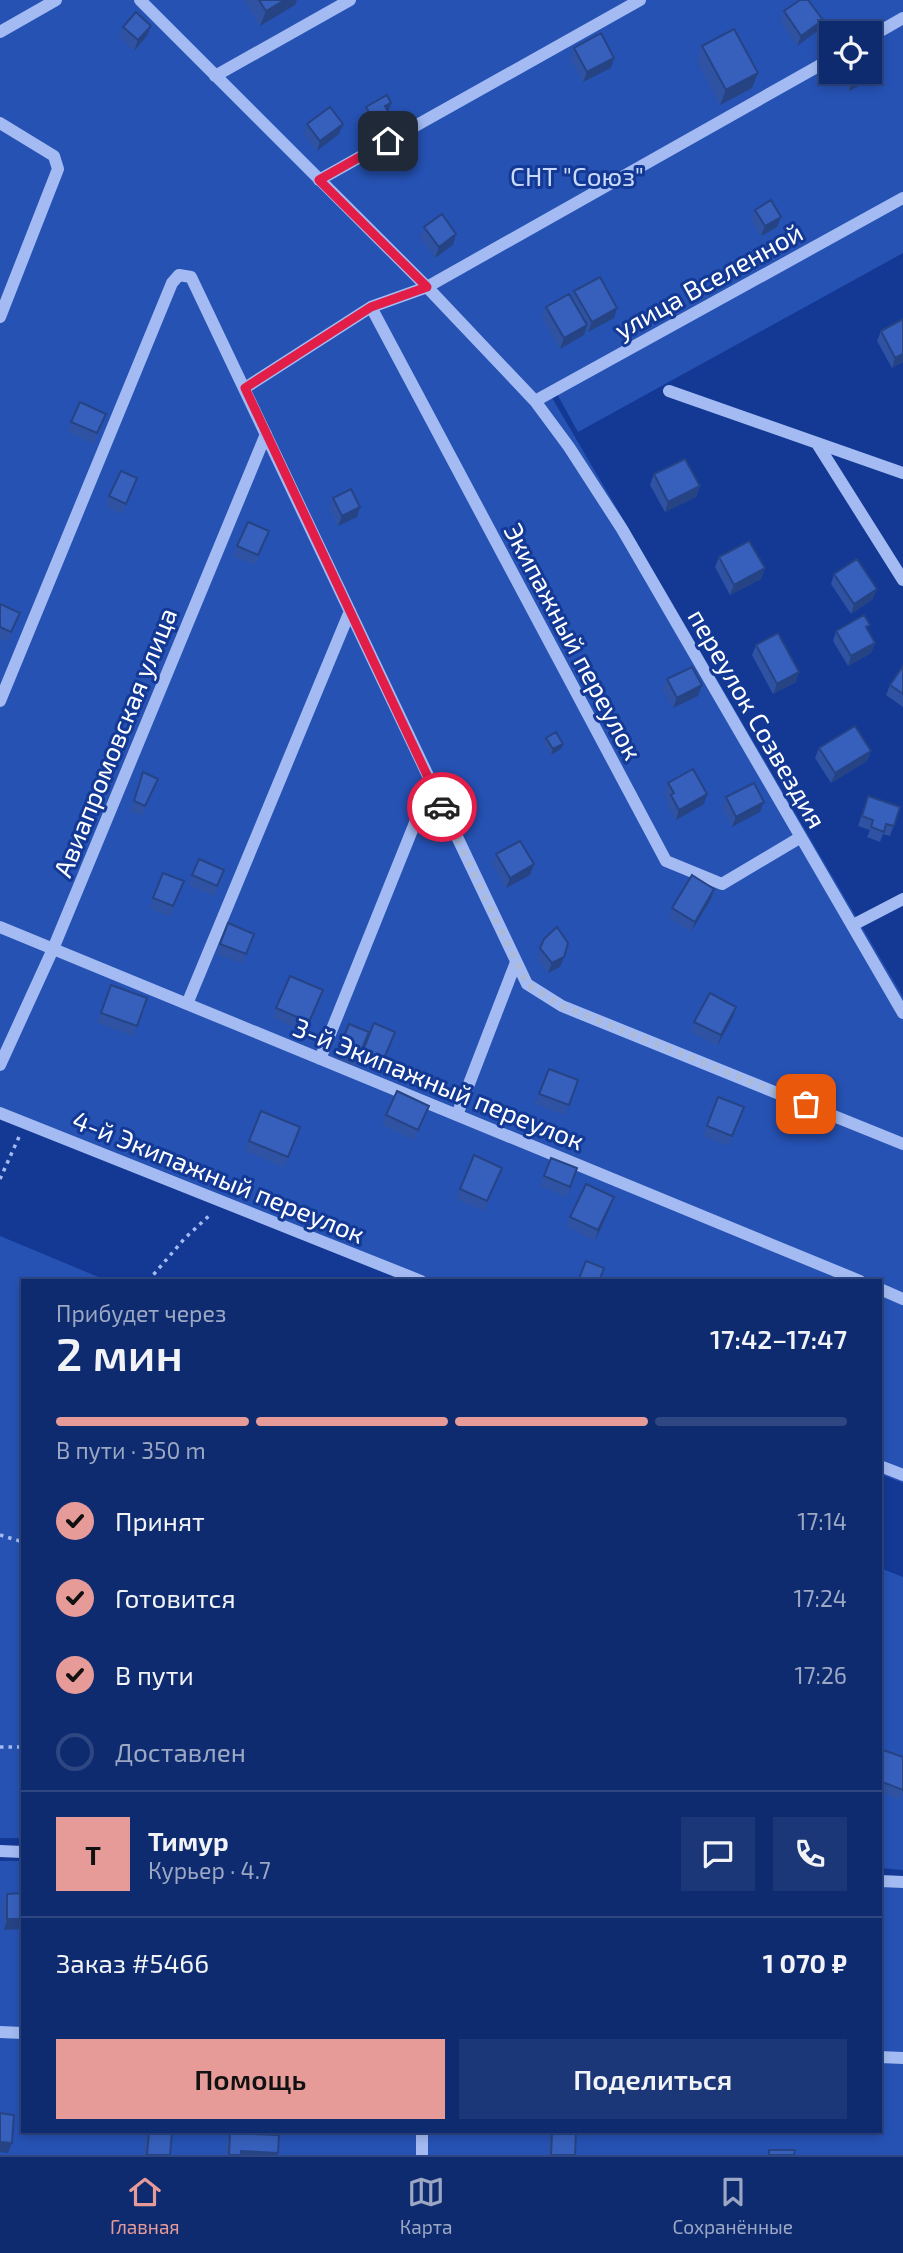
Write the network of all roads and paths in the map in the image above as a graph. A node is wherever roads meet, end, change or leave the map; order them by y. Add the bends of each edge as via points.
1 (56, 0) edge
2 (140, 0) edge
3 (350, 0) edge
4 (640, 0) edge
5 (903, 18) edge
6 (882, 30) edge
7 (0, 32) edge
8 (819, 66) edge
9 (215, 76) junction
10 (0, 123) edge
11 (319, 180) junction
12 (903, 198) edge
13 (427, 287) junction
14 (371, 307) junction
15 (0, 317) edge
16 (245, 388) junction
17 (669, 391) dead end
18 (535, 401) junction
19 (266, 434) junction
20 (818, 445) junction
21 (903, 473) edge
22 (903, 580) edge
23 (350, 611) junction
24 (0, 701) edge
25 (431, 783) junction
26 (801, 837) junction
27 (903, 899) edge
28 (853, 925) junction
29 (0, 928) edge
30 (53, 949) junction
31 (516, 962) junction
32 (187, 1004) junction
33 (903, 1013) edge
34 (320, 1059) junction
35 (0, 1065) edge
36 (0, 1113) edge
37 (457, 1115) junction
38 (25, 1124) junction
39 (903, 1144) edge
40 (0, 1179) edge
41 (223, 1203) junction
42 (150, 1279) edge
43 (416, 1279) edge
44 (855, 1279) edge
45 (882, 1290) edge
46 (903, 1299) edge
47 (882, 1467) edge
48 (903, 1475) edge
49 (0, 1535) edge
50 (21, 1541) edge
51 (0, 1747) edge
52 (21, 1747) edge
53 (0, 1851) edge
54 (21, 1852) edge
55 (882, 1881) edge
56 (903, 1882) edge
57 (0, 2032) edge
58 (21, 2033) edge
59 (882, 2057) edge
60 (903, 2058) edge
61 (422, 2133) edge
62 (422, 2155) edge

1 - 7 street
2 - 9 street, переулок Созвездия
3 - 9 street
4 - 11 street
5 - 6 street
8 - 13 street
9 - 11 street, переулок Созвездия
10 - 15 street via 54,156 58,169
11 - 13 street, переулок Созвездия
12 - 18 street, улица Вселенной
13 - 14 street
13 - 18 street, переулок Созвездия
14 - 16 street
14 - 26 street, Экипажный переулок via 666,861 722,884
16 - 19 street
16 - 24 street via 191,277 179,275
17 - 20 street
18 - 26 street, переулок Созвездия via 622,530
19 - 23 street
19 - 30 street, Авиапромовская улица
20 - 21 street
20 - 22 street
23 - 25 street
23 - 32 street
25 - 31 street
25 - 34 street
26 - 28 street, переулок Созвездия
27 - 28 street
28 - 33 street, переулок Созвездия
29 - 30 street, 3-й Экипажный переулок
30 - 32 street, 3-й Экипажный переулок
30 - 35 street, Авиапромовская улица
31 - 37 street
31 - 39 street via 527,984 562,1006
32 - 34 street, 3-й Экипажный переулок
34 - 37 street, 3-й Экипажный переулок
36 - 38 street, 4-й Экипажный переулок
37 - 44 street, 3-й Экипажный переулок
38 - 40 path
38 - 41 street, 4-й Экипажный переулок
41 - 42 path
41 - 43 street, 4-й Экипажный переулок
45 - 46 street
47 - 48 street
49 - 50 path
51 - 52 path
53 - 54 street
55 - 56 street
57 - 58 street
59 - 60 street
61 - 62 street

